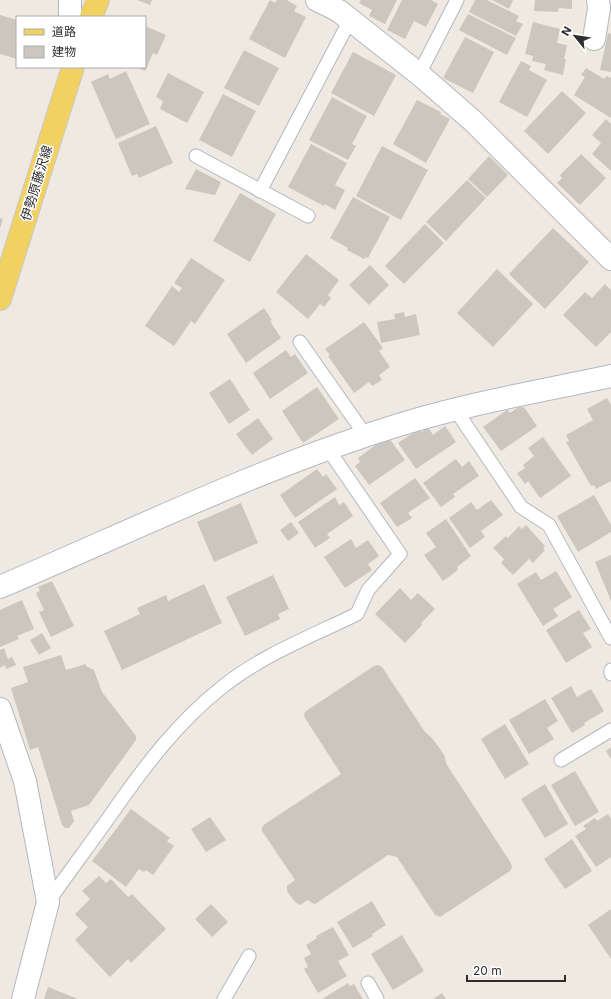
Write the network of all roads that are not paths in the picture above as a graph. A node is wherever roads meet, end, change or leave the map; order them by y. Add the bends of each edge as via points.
1 (70, 0) edge
2 (98, 0) edge
3 (317, 0) edge
4 (457, 0) edge
5 (598, 0) edge
6 (70, 16) edge
7 (92, 16) edge
8 (350, 20) junction
9 (594, 39) dead end
10 (73, 68) edge
11 (419, 74) junction
12 (196, 156) dead end
13 (260, 190) junction
14 (308, 216) dead end
15 (611, 259) edge
16 (0, 299) edge
17 (300, 342) dead end
18 (611, 376) edge
19 (456, 409) junction
20 (366, 436) junction
21 (328, 449) junction
22 (0, 588) edge
23 (611, 638) edge
24 (611, 670) edge
25 (611, 674) edge
26 (0, 709) edge
27 (611, 730) edge
28 (561, 760) dead end
29 (48, 902) junction
30 (249, 956) dead end
31 (368, 983) dead end
32 (23, 999) edge
33 (224, 999) edge
34 (377, 999) edge

1 - 6 street
2 - 7 main road
3 - 8 street
4 - 11 lane
5 - 9 street
8 - 11 street
8 - 13 lane
10 - 16 main road, 伊勢原藤沢線
11 - 15 street via 473,121
12 - 13 lane
13 - 14 lane
17 - 20 lane
18 - 19 street
19 - 20 street
19 - 23 lane via 521,507 549,525
20 - 21 street
21 - 22 street via 236,485
21 - 29 lane via 400,554 368,590 357,614 255,664 190,714 129,789
24 - 25 lane
26 - 29 street via 25,781
27 - 28 lane
29 - 32 street
30 - 33 lane
31 - 34 lane

